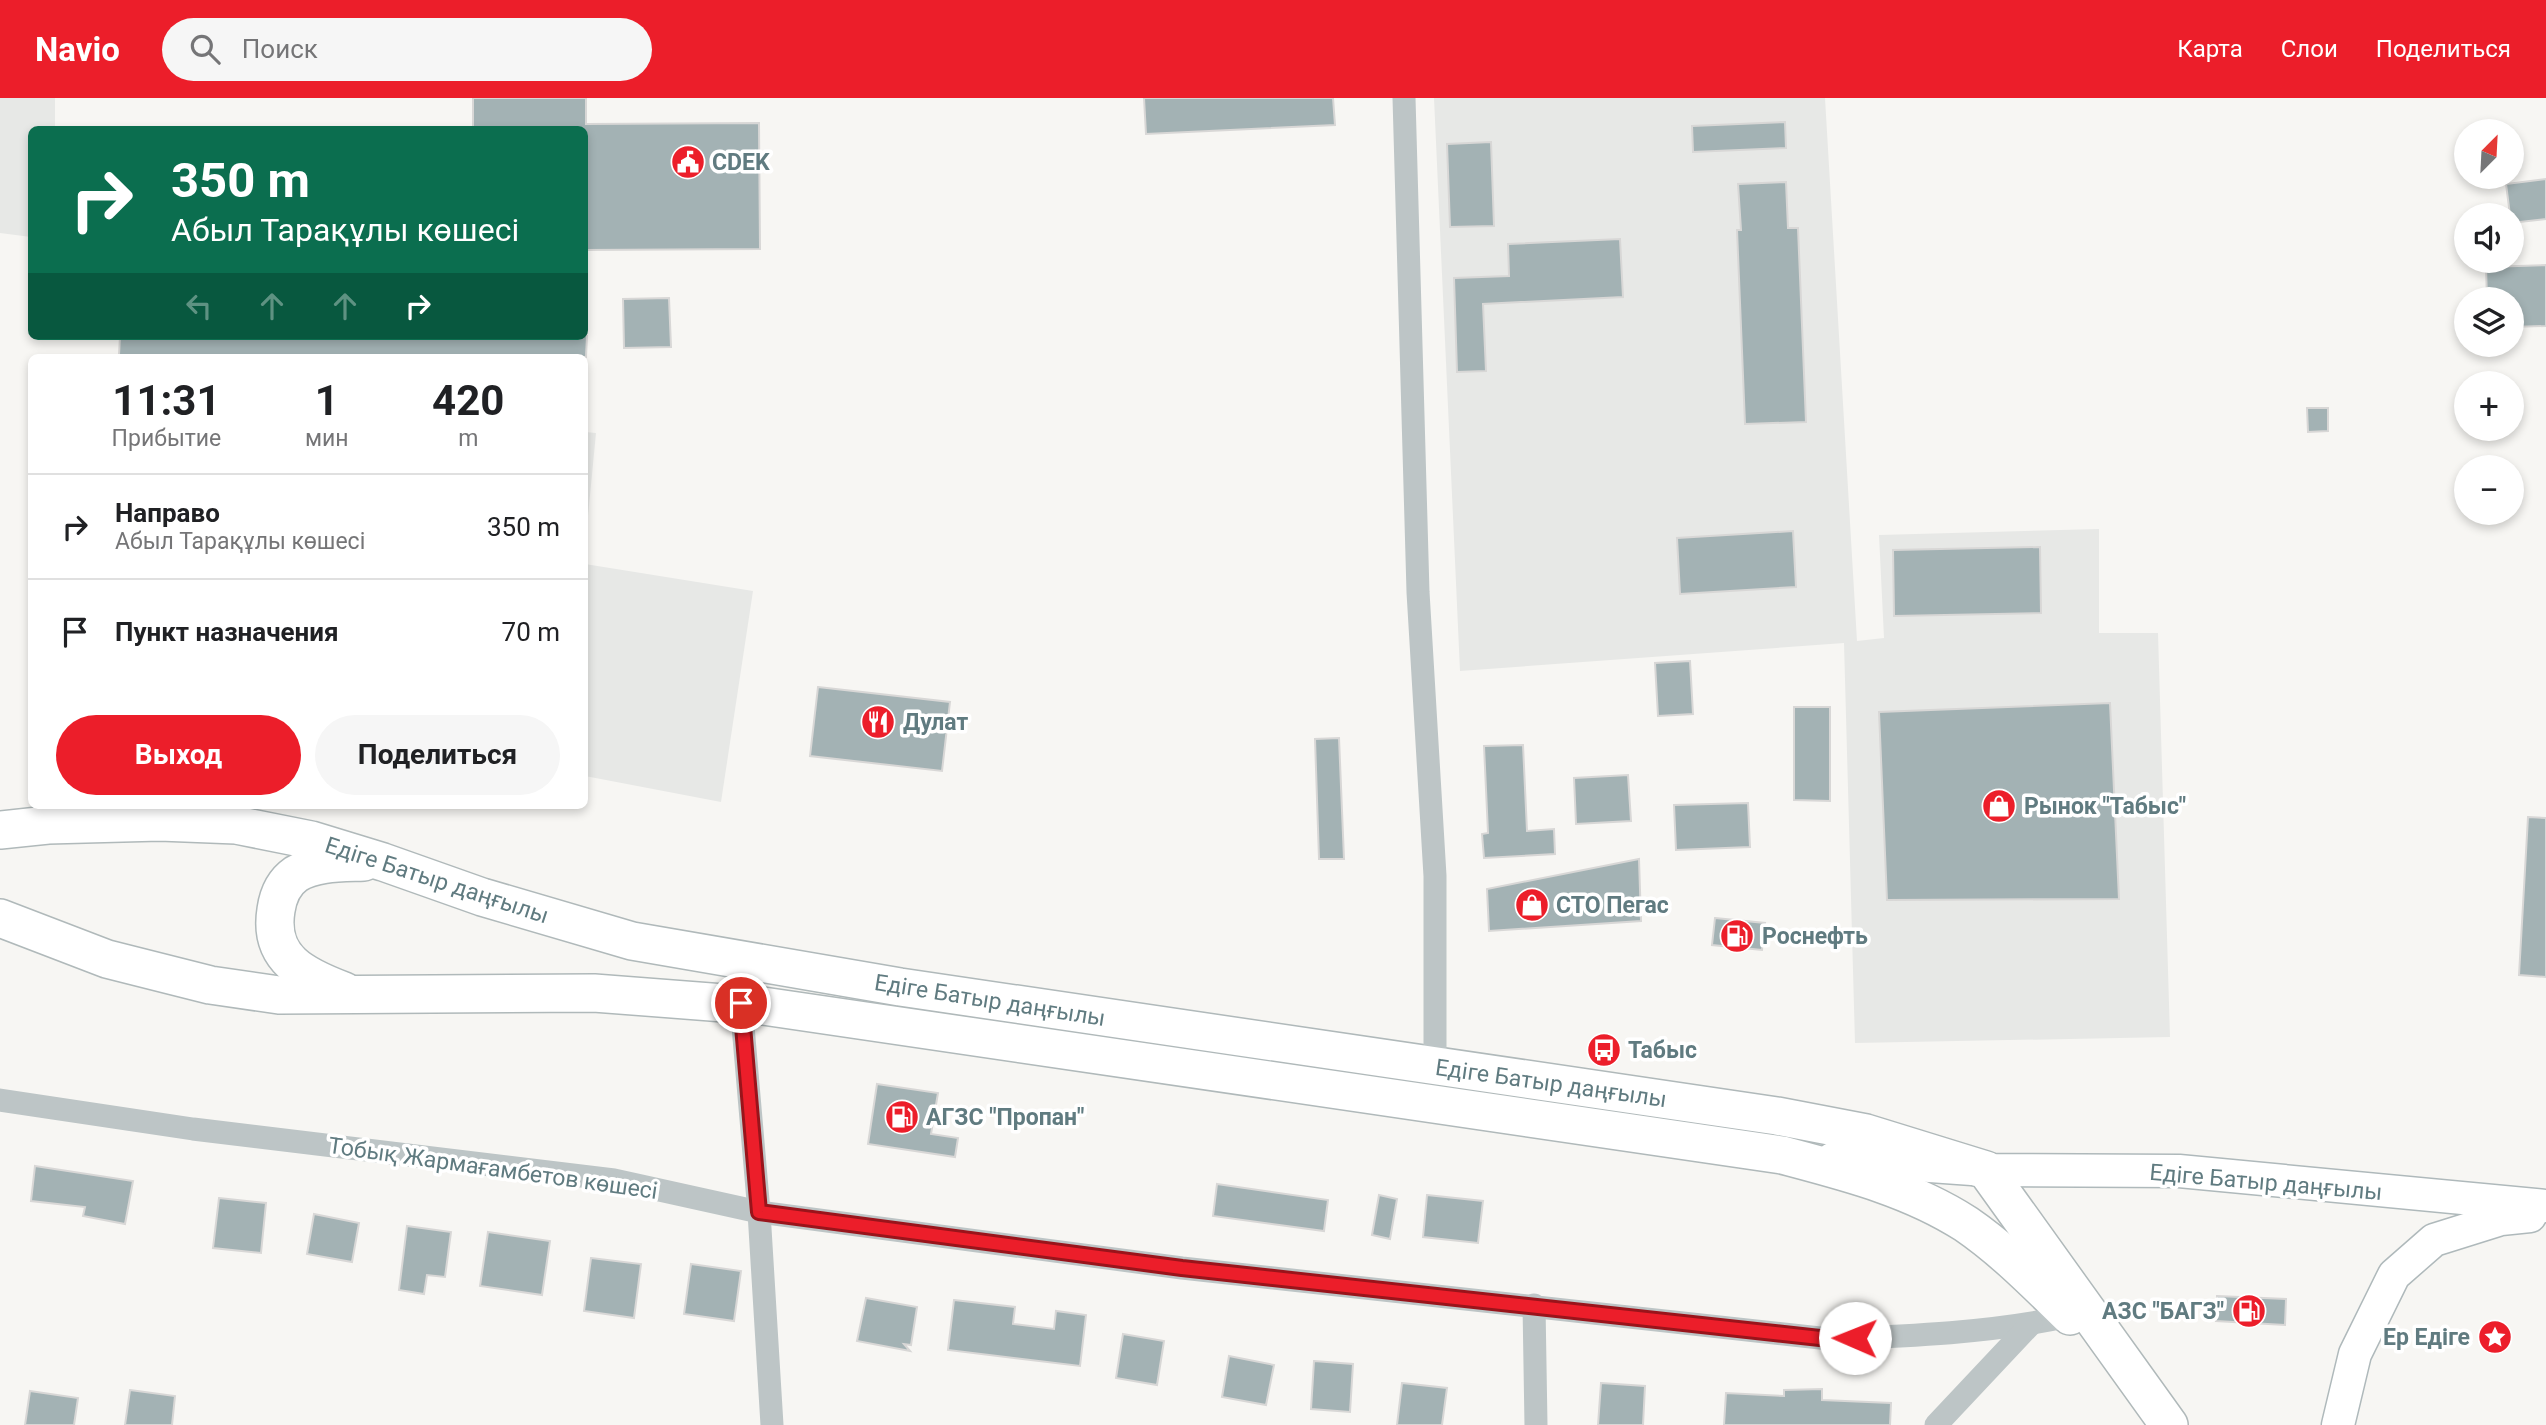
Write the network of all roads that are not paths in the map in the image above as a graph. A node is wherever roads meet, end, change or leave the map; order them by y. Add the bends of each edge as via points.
1 (1404, 98) edge
2 (0, 830) edge
3 (383, 862) junction
4 (0, 918) edge
5 (357, 996) junction
6 (741, 1003) junction
7 (1434, 1066) junction
8 (0, 1100) edge
9 (1782, 1155) junction
10 (1986, 1170) junction
11 (2546, 1206) edge
12 (759, 1212) junction
13 (2546, 1214) edge
14 (1534, 1305) junction
15 (2069, 1316) junction
16 (2031, 1324) junction
17 (2129, 1369) junction
18 (772, 1425) edge
19 (1536, 1425) edge
20 (1936, 1425) edge
21 (2169, 1425) edge
22 (2338, 1425) edge

1 - 7 street via 1418,592 1435,876
2 - 3 main road, Едіге Батыр даңғылы via 160,822 236,825 311,840
3 - 5 main road via 326,863 295,874 279,892 273,929 285,960 315,980
3 - 7 main road, Едіге Батыр даңғылы via 632,941 900,987
4 - 5 main road, Едіге Батыр даңғылы via 107,959 210,985 279,995
5 - 6 main road, Едіге Батыр даңғылы via 594,993
6 - 9 main road, Едіге Батыр даңғылы
6 - 12 street
7 - 10 main road, Едіге Батыр даңғылы via 1777,1116 1866,1133
8 - 12 street, Тобық Жармағамбетов көшесі via 193,1129 614,1180
9 - 10 main road, Едіге Батыр даңғылы
9 - 15 main road via 1873,1180 1966,1225 2015,1263
10 - 11 main road, Едіге Батыр даңғылы via 2179,1171
10 - 17 main road
12 - 14 street, Тобық Жармағамбетов көшесі via 1182,1268
12 - 18 street
13 - 22 main road via 2501,1219 2434,1240 2394,1275 2356,1354
14 - 16 street, Тобық Жармағамбетов көшесі via 1829,1339
14 - 19 street
15 - 16 street, Тобық Жармағамбетов көшесі
15 - 17 main road
16 - 20 street
17 - 21 main road

